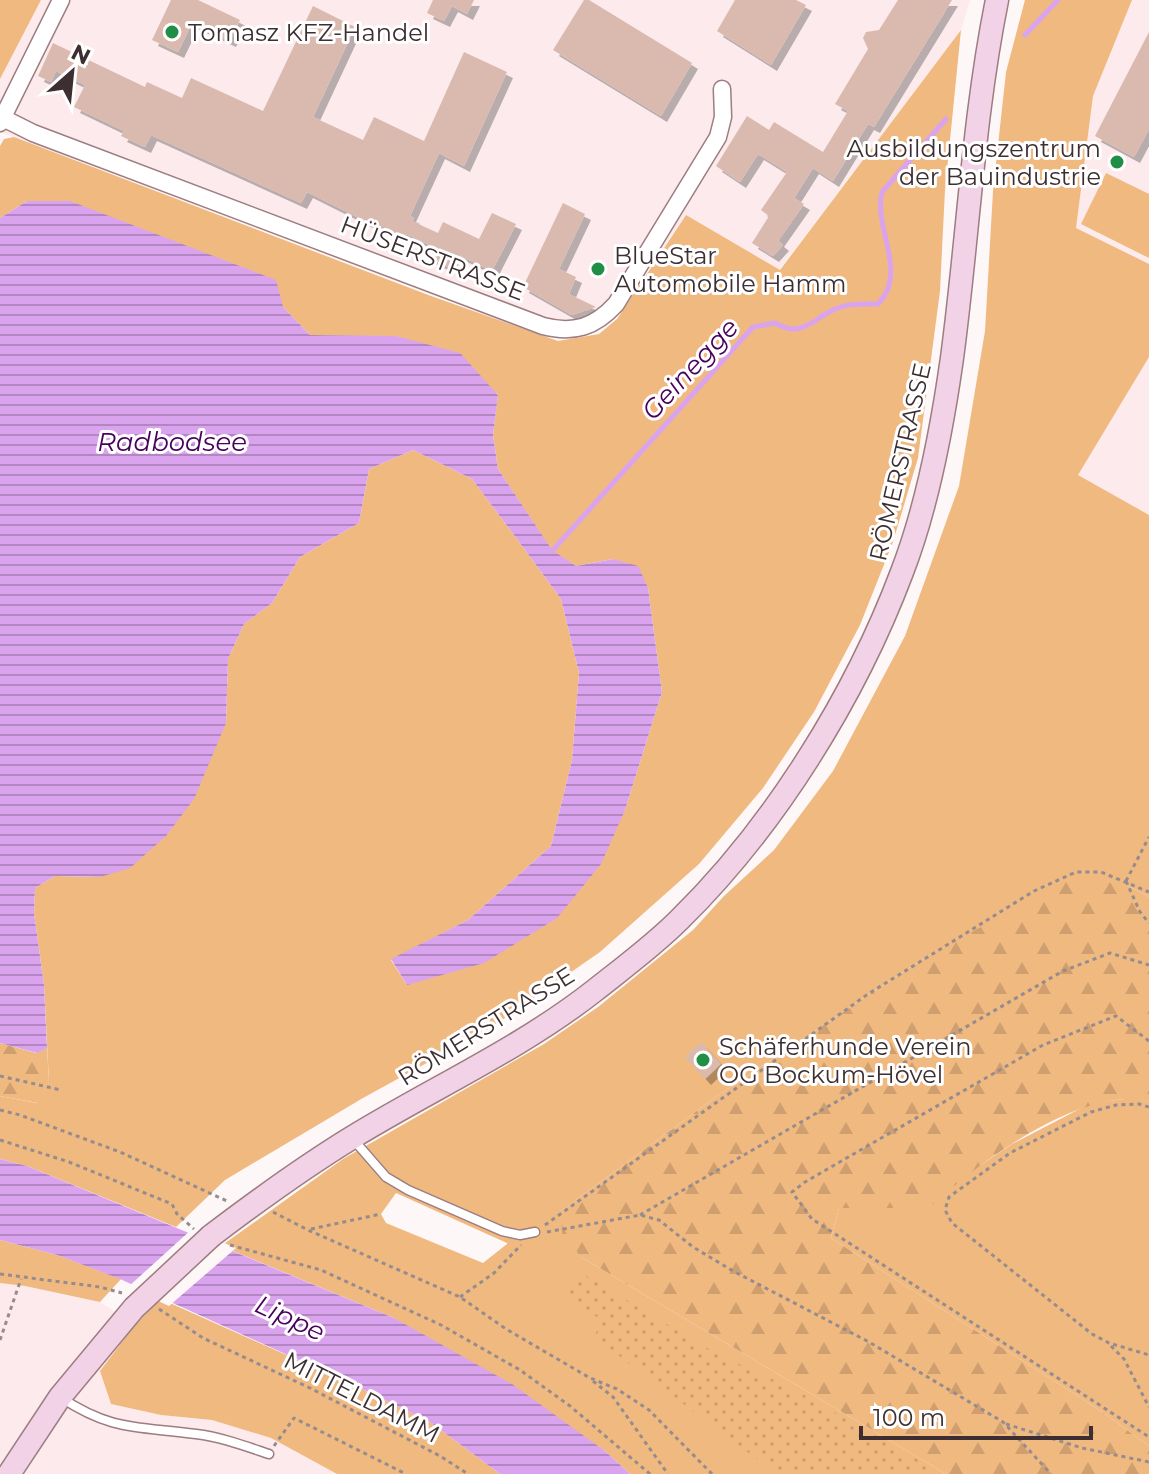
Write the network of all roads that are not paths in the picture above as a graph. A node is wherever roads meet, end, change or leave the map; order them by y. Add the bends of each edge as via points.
1 (61, 0) edge
2 (997, 0) edge
3 (722, 89) dead end
4 (1, 120) edge
5 (351, 1138) junction
6 (535, 1232) road end
7 (60, 1397) junction
8 (269, 1454) road end
9 (9, 1474) edge

1 - 4 street, HÜSERSTRASSE
2 - 5 main road, RÖMERSTRASSE via 980,93 951,360 936,445 903,571 831,722 773,810 700,897 649,947 544,1027
3 - 4 street, HÜSERSTRASSE via 718,137 616,304 578,330 561,330
5 - 6 lane via 386,1177 408,1190 502,1231
5 - 7 main road, RÖMERSTRASSE, bridge via 201,1232
7 - 8 lane via 115,1425 212,1436
7 - 9 main road, RÖMERSTRASSE

